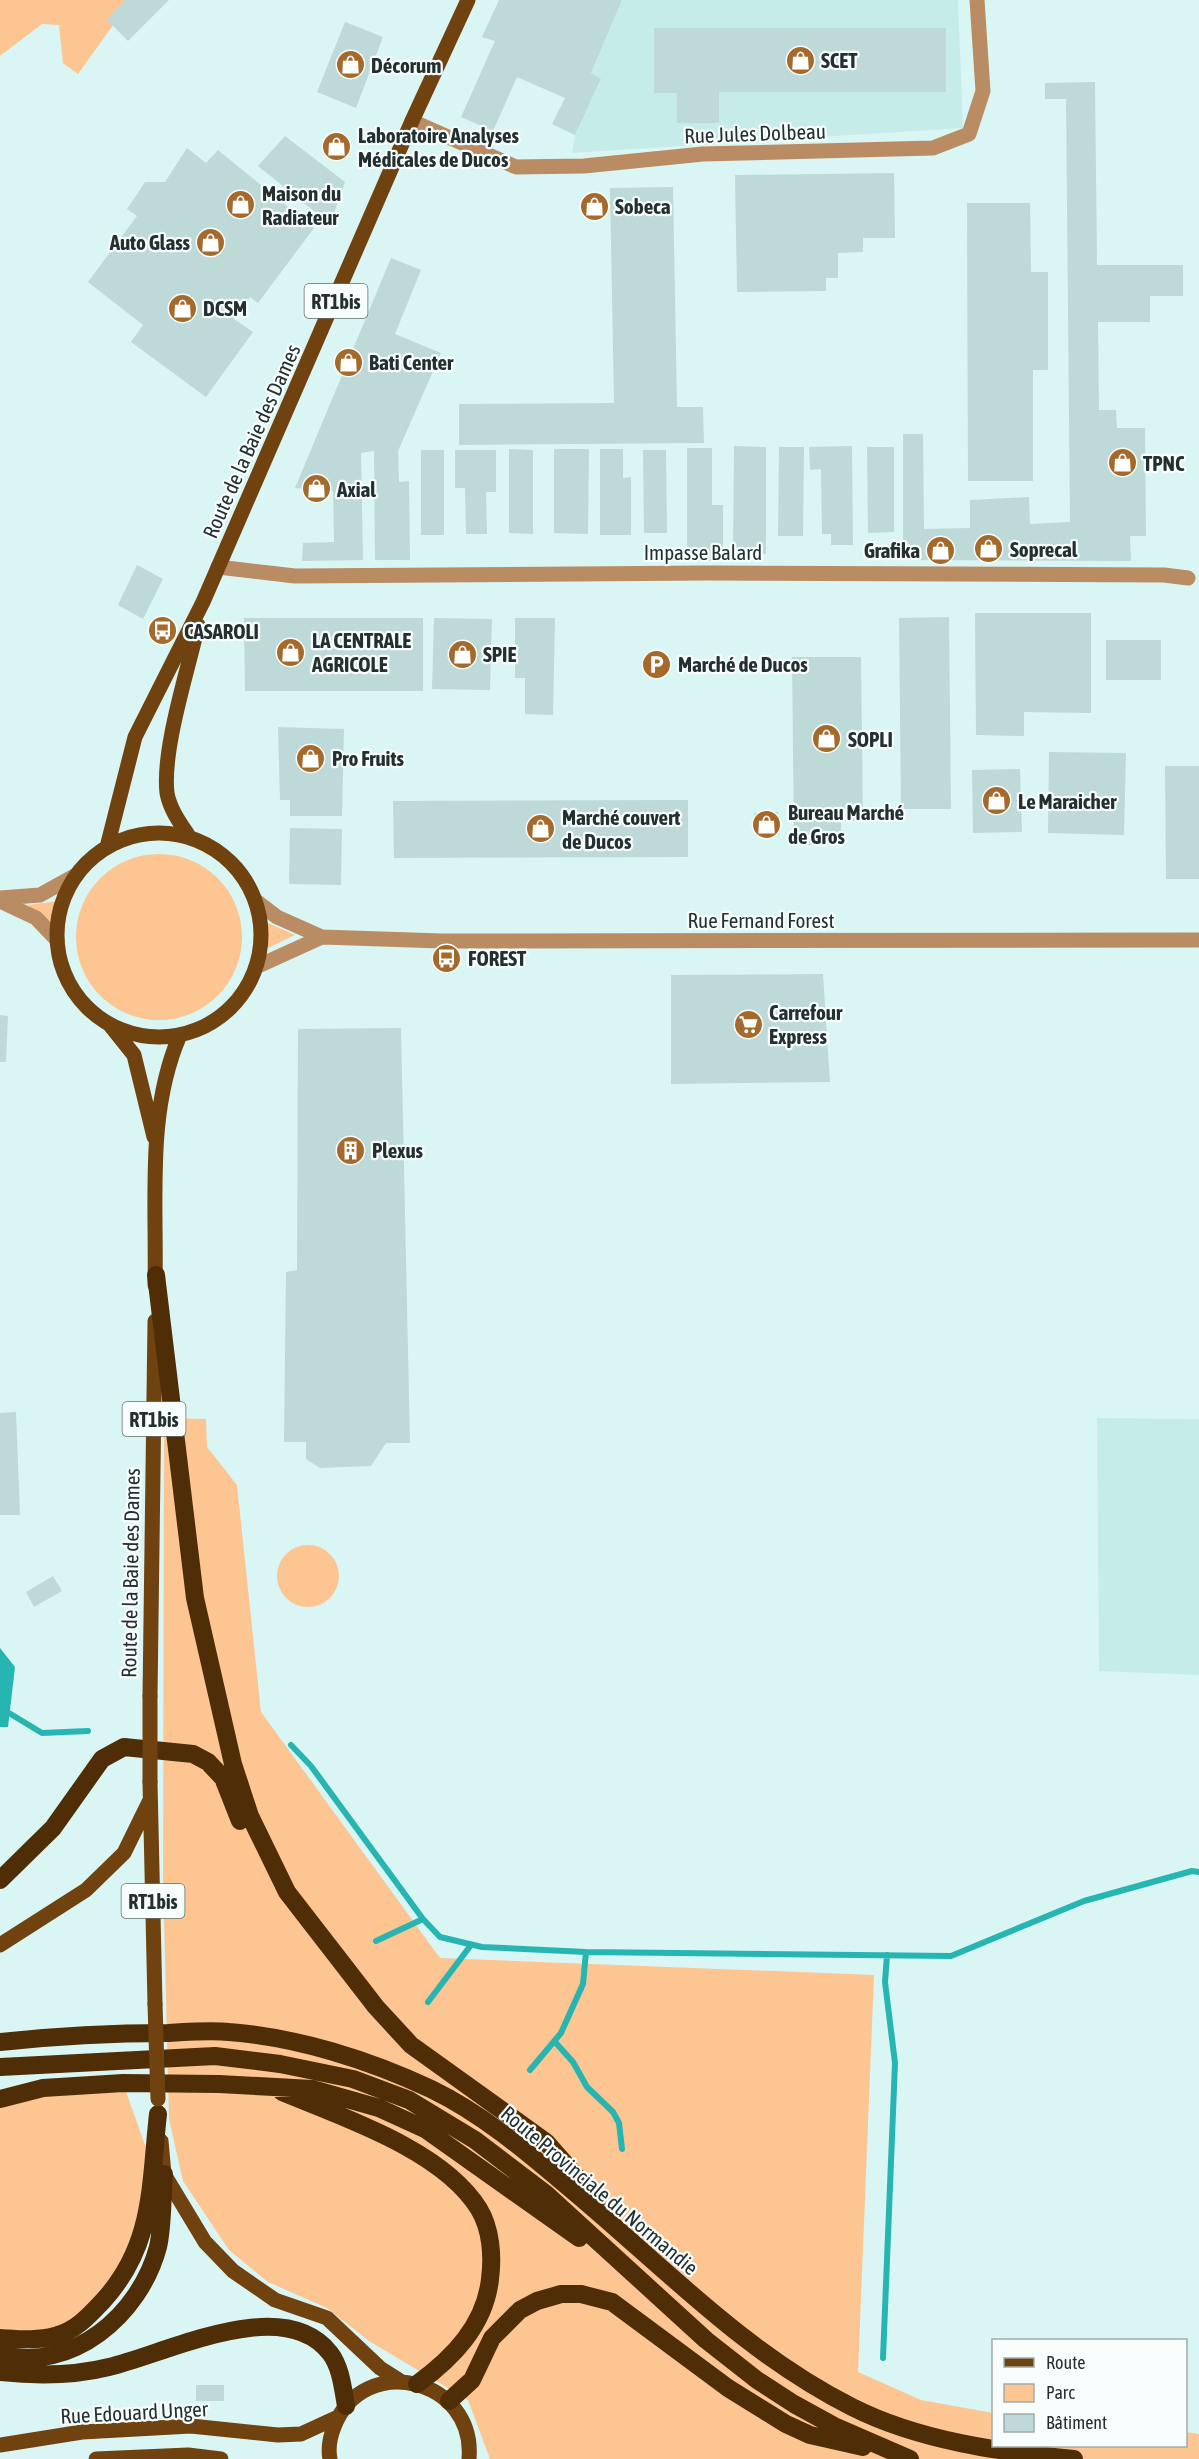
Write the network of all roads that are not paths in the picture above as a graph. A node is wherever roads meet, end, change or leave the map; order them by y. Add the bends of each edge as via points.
1 (468, 0) edge
2 (977, 0) edge
3 (412, 121) junction
4 (218, 567) junction
5 (1188, 578) dead end
6 (203, 602) junction
7 (190, 838) junction
8 (107, 847) junction
9 (76, 875) junction
10 (0, 900) edge
11 (255, 901) junction
12 (322, 937) junction
13 (57, 940) junction
14 (1199, 940) edge
15 (256, 967) junction
16 (108, 1023) junction
17 (180, 1035) junction
18 (155, 1143) junction
19 (156, 1275) junction
20 (150, 1799) junction
21 (0, 1880) edge
22 (287, 1892) junction
23 (0, 1945) edge
24 (0, 2042) edge
25 (0, 2067) edge
26 (269, 2087) junction
27 (0, 2099) edge
28 (158, 2106) junction
29 (164, 2174) junction
30 (637, 2246) junction
31 (673, 2308) junction
32 (0, 2338) edge
33 (0, 2354) edge
34 (0, 2372) edge
35 (409, 2383) junction
36 (449, 2402) junction
37 (342, 2411) junction
38 (0, 2445) edge
39 (187, 2457) edge
40 (471, 2458) edge
41 (907, 2458) edge
42 (96, 2459) edge
43 (220, 2459) edge
44 (330, 2459) edge
45 (1074, 2459) edge

1 - 3 main road, Route de la Baie des Dames / RT1bis
2 - 3 street, Rue Jules Dolbeau via 983,91 969,134 933,148 703,153 584,166 516,167
3 - 4 main road, Route de la Baie des Dames / RT1bis
4 - 5 street, Impasse Balard via 295,576 730,573
4 - 6 main road, Route de la Baie des Dames / RT1bis
6 - 7 main road, Route de la Baie des Dames / RT1bis via 167,765 172,812
6 - 8 main road, Route de la Baie des Dames / RT1bis via 135,737
7 - 8 main road via 162,833 134,836
7 - 11 main road via 226,859
8 - 9 main road
9 - 10 street via 40,896
9 - 13 main road via 61,906
10 - 13 street via 36,918
11 - 12 street, Rue Fernand Forest via 277,917
11 - 15 main road via 261,934
12 - 14 street, Rue Fernand Forest via 441,941
12 - 15 street, Rue Fernand Forest
13 - 16 main road via 70,984 94,1013
15 - 17 main road via 245,991 228,1011 206,1026
16 - 17 main road via 130,1033
16 - 18 main road, Route de la Baie des Dames / RT1bis via 134,1055
17 - 18 main road, Route de la Baie des Dames / RT1bis via 170,1057
18 - 19 main road, Route de la Baie des Dames / RT1bis
19 - 20 main road, Route de la Baie des Dames / RT1bis, bridge
19 - 22 highway via 195,1598 250,1816
20 - 23 main road via 124,1852 86,1890
20 - 28 main road, Route de la Baie des Dames / RT1bis, bridge
21 - 22 highway via 54,1828 102,1759 124,1747 193,1754 208,1762 223,1778 259,1862
22 - 30 highway via 376,2007 411,2045 546,2142
24 - 30 highway, Route Provinciale du Normandie via 76,2034 229,2032 363,2061 432,2090 501,2132
25 - 31 highway, Route Provinciale du Normandie via 215,2056 353,2079 409,2100 475,2140 546,2194
26 - 27 highway via 123,2083 43,2088
26 - 31 highway via 312,2089 379,2108 425,2128
26 - 35 highway via 375,2130 420,2156 458,2186 479,2209 492,2261 489,2290 479,2316 466,2340 437,2369
28 - 29 main road, RT1bis
28 - 32 highway via 142,2237 132,2264 117,2286 73,2330 32,2339
29 - 33 highway via 158,2246 147,2277 131,2303 104,2331 67,2352 17,2359
29 - 35 main road via 206,2242 233,2271 276,2300 327,2318 380,2368
30 - 45 highway, Route Provinciale du Normandie via 739,2335 790,2373 855,2409 917,2431 996,2451
31 - 41 highway, Route Provinciale du Normandie via 706,2340 794,2404
34 - 37 highway via 63,2375 108,2367 237,2328 291,2329 309,2335 332,2355 339,2374
35 - 36 main road via 434,2390
35 - 37 main road, Rue Edouard Unger via 381,2384 362,2392
36 - 40 main road via 467,2431
36 - 41 highway via 472,2380 492,2338 520,2310 561,2294 581,2294 612,2302 729,2388 786,2424 810,2435
37 - 38 main road, Rue Edouard Unger via 302,2434 278,2436 191,2426 82,2433
37 - 44 main road via 331,2435
39 - 42 main road, Rue Edouard Unger
39 - 43 main road, Rue Edouard Unger

